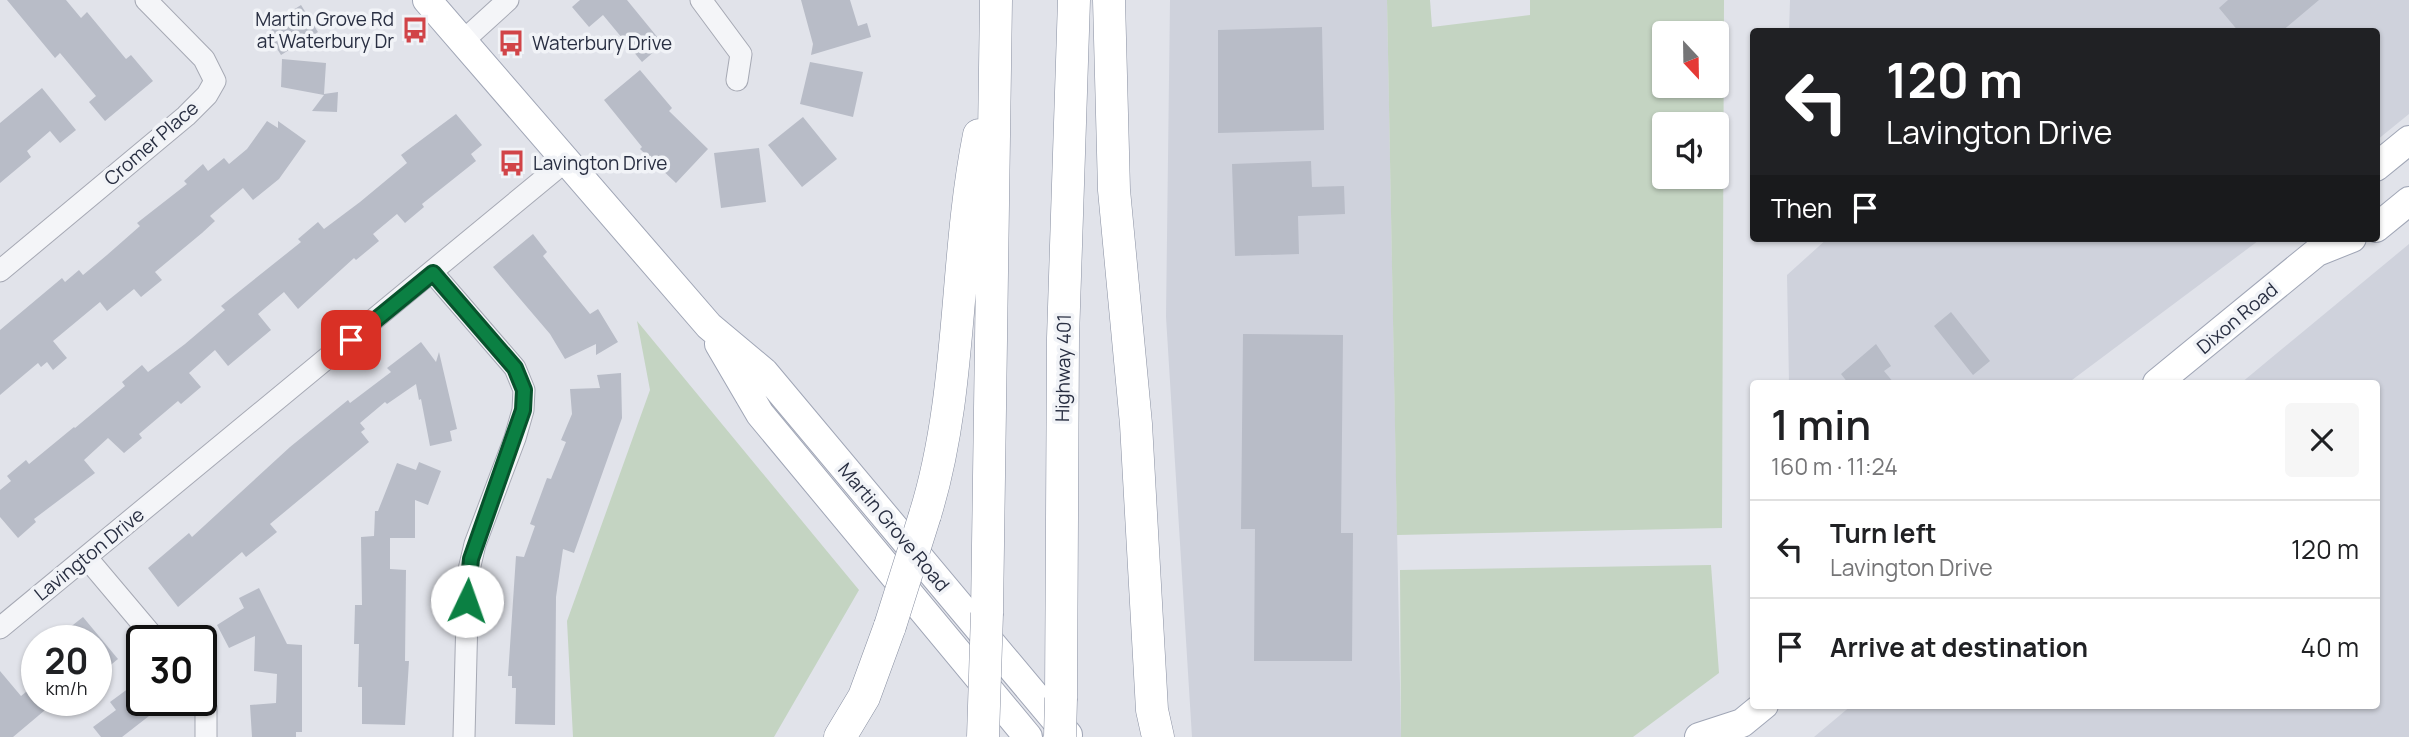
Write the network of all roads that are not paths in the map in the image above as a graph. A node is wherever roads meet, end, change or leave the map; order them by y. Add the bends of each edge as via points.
1 (146, 0) edge
2 (427, 0) edge
3 (508, 0) edge
4 (701, 0) edge
5 (996, 0) edge
6 (1074, 0) edge
7 (1109, 0) edge
8 (463, 41) junction
9 (996, 48) junction
10 (737, 80) dead end
11 (2409, 140) edge
12 (567, 160) junction
13 (2380, 164) edge
14 (2409, 201) edge
15 (2380, 225) edge
16 (2320, 245) edge
17 (0, 271) edge
18 (433, 273) junction
19 (709, 326) junction
20 (2161, 380) edge
21 (86, 557) junction
22 (143, 625) edge
23 (0, 628) edge
24 (206, 716) edge
25 (1747, 722) edge
26 (206, 737) edge
27 (464, 737) edge
28 (840, 737) edge
29 (984, 737) edge
30 (1028, 737) edge
31 (1060, 737) edge
32 (1070, 737) edge
33 (1158, 737) edge
34 (1699, 737) edge

1 - 17 street, Cromer Place via 204,59 215,81 186,116
2 - 8 main road, Martin Grove Road
3 - 8 street
4 - 10 street via 741,54
5 - 9 highway
6 - 31 highway, Highway 401, bridge via 1063,338
7 - 33 highway via 1114,190 1136,424 1152,710
8 - 12 main road, Martin Grove Road
9 - 28 highway, bridge via 968,188 943,436 925,514 890,626 864,696
9 - 29 highway, bridge
11 - 13 main road
12 - 18 street, Lavington Drive
12 - 19 main road, Martin Grove Road
14 - 15 main road
16 - 20 main road, Dixon Road
18 - 21 street, Lavington Drive
18 - 27 street via 515,368 524,390 516,438 469,566
19 - 30 main road, Martin Grove Road via 760,414
19 - 32 main road, Martin Grove Road via 764,372
21 - 22 street
21 - 23 street, Lavington Drive
24 - 26 street
25 - 34 main road

